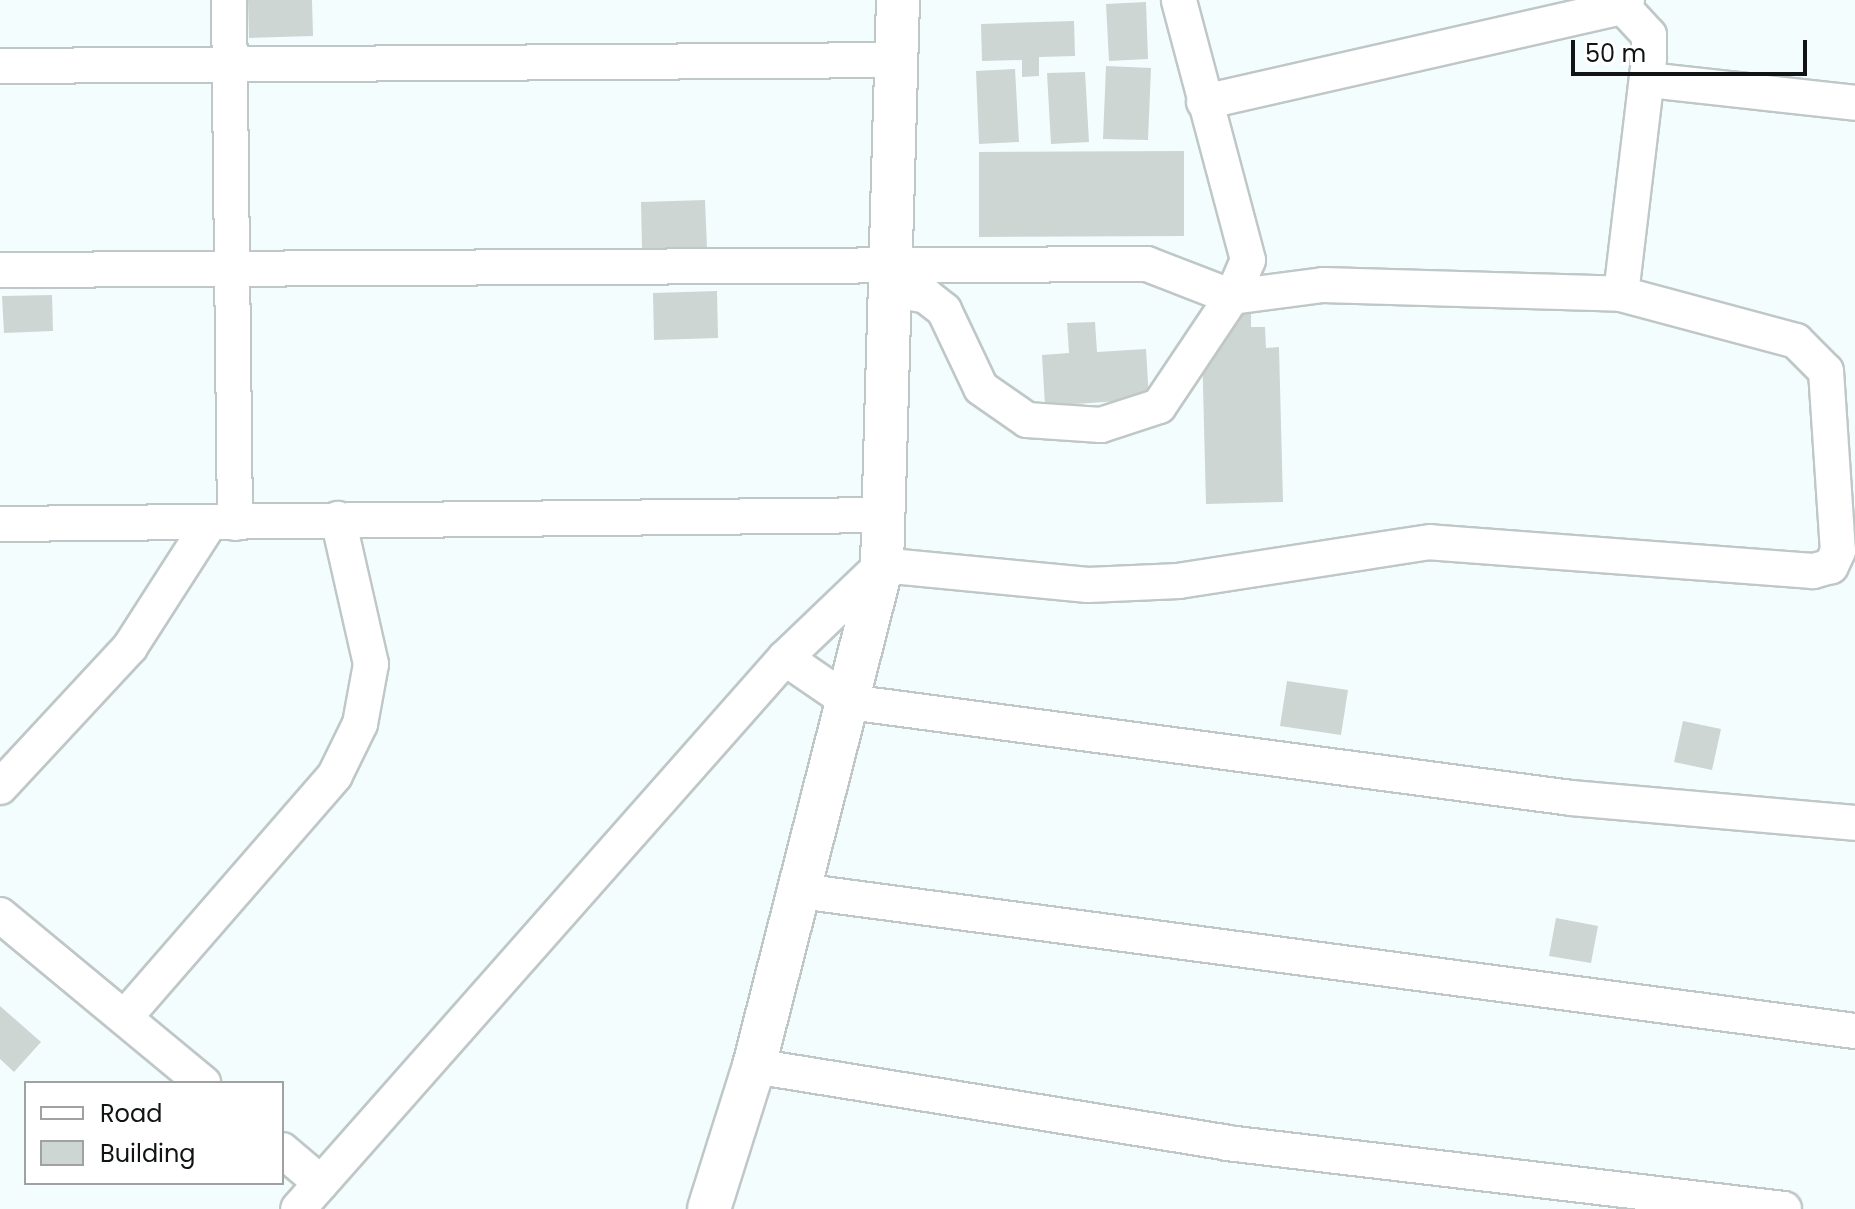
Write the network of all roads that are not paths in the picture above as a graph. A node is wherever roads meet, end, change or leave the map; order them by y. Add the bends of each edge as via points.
1 (229, 0) edge
2 (898, 0) edge
3 (1179, 0) edge
4 (1625, 4) edge
5 (897, 60) junction
6 (231, 64) junction
7 (0, 66) edge
8 (1648, 80) junction
9 (1204, 102) junction
10 (1855, 103) edge
11 (233, 267) junction
12 (0, 270) edge
13 (889, 277) junction
14 (1621, 294) junction
15 (1232, 297) junction
16 (887, 515) junction
17 (338, 519) junction
18 (0, 524) edge
19 (222, 524) junction
20 (882, 565) junction
21 (785, 658) junction
22 (849, 702) junction
23 (0, 787) edge
24 (1855, 823) edge
25 (800, 891) junction
26 (0, 915) edge
27 (125, 1017) junction
28 (1855, 1031) edge
29 (754, 1066) junction
30 (201, 1081) edge
31 (284, 1152) edge
32 (321, 1183) junction
33 (298, 1209) edge
34 (709, 1209) edge
35 (1784, 1209) edge

1 - 6 street
2 - 5 street
3 - 9 street
4 - 8 street via 1649,35
4 - 9 street
5 - 6 street
5 - 13 street
6 - 7 street
6 - 11 street
8 - 10 street
8 - 14 street
9 - 15 street via 1247,242
11 - 12 street
11 - 13 street
11 - 19 street
13 - 15 street via 1147,264
13 - 15 street via 944,310 981,388 1001,405 1058,427 1101,425 1159,406
13 - 16 street
14 - 15 street via 1323,285
14 - 20 street via 1813,351 1826,371 1832,414 1839,512 1831,566 1813,571 1430,542 1179,581 1088,585
16 - 17 street
16 - 20 street
17 - 19 street
17 - 27 street via 371,664 360,724 335,775
18 - 19 street
19 - 23 street via 130,647
20 - 21 street
20 - 22 street
21 - 22 street
21 - 32 street
22 - 24 street via 1571,798
22 - 25 street
25 - 28 street
25 - 29 street
26 - 27 street
27 - 30 street
29 - 34 street
29 - 35 street via 1213,1141
31 - 32 street
32 - 33 street

